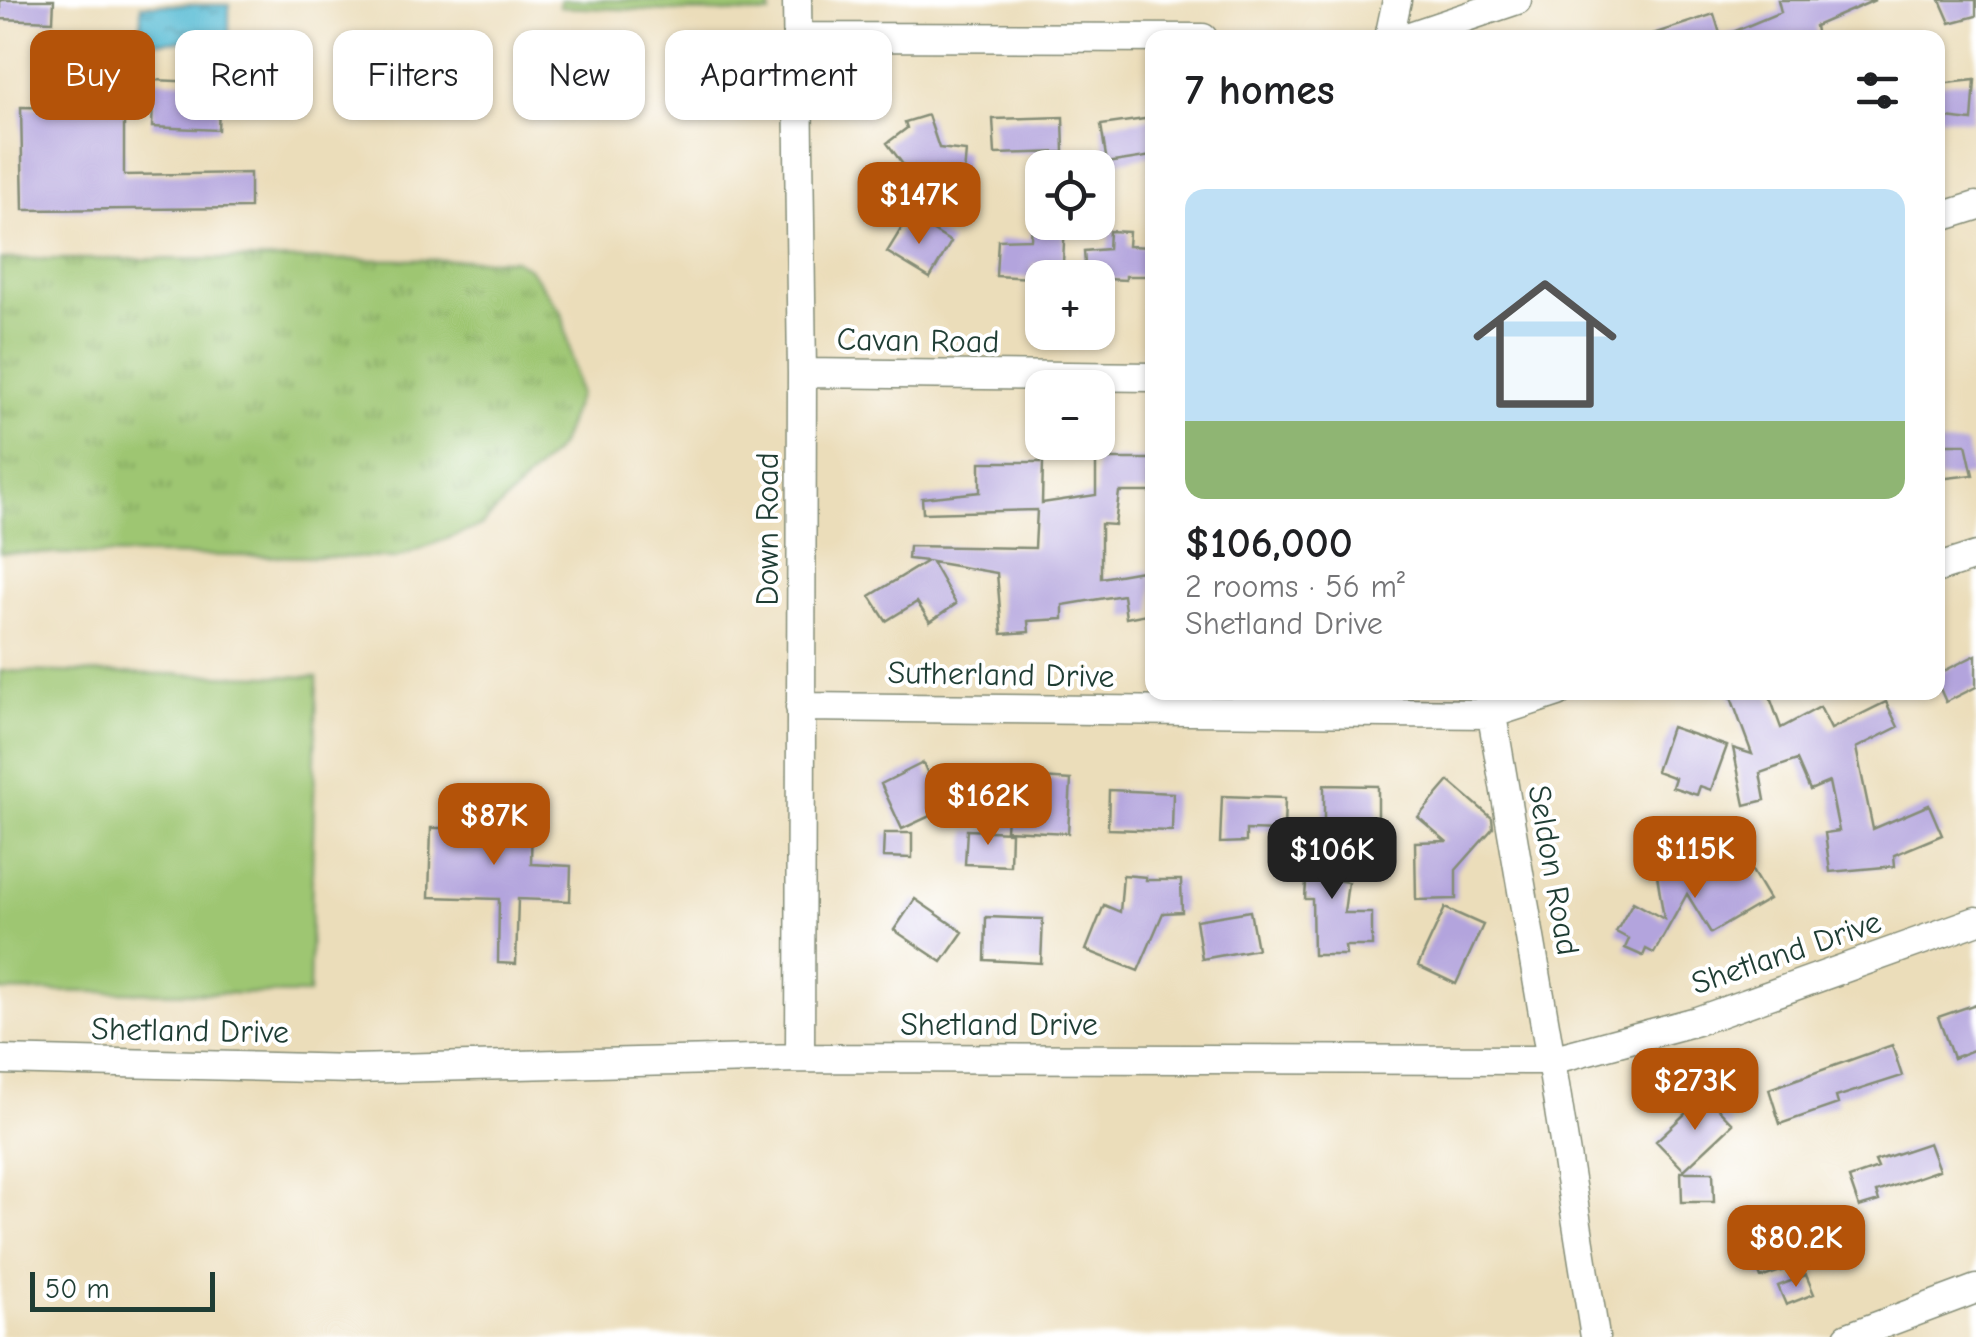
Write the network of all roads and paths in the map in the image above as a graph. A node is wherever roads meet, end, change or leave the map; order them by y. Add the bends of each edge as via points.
1 (796, 0) edge
2 (1397, 0) edge
3 (1517, 0) edge
4 (796, 30) edge
5 (1391, 30) edge
6 (1428, 30) edge
7 (892, 37) edge
8 (1145, 38) edge
9 (797, 120) edge
10 (1976, 206) edge
11 (1945, 216) edge
12 (802, 373) junction
13 (1145, 377) edge
14 (1976, 556) edge
15 (1945, 566) edge
16 (1490, 703) edge
17 (800, 707) junction
18 (1976, 921) edge
19 (800, 1058) junction
20 (0, 1060) edge
21 (1552, 1060) junction
22 (1976, 1289) edge
23 (1594, 1337) edge
24 (1848, 1337) edge

1 - 4 street, Down Road
2 - 5 street
3 - 6 street
7 - 8 street
9 - 12 street, Down Road
10 - 11 street
12 - 13 street, Cavan Road
12 - 17 street, Down Road
14 - 15 street
16 - 17 street, Sutherland Drive
16 - 21 street, Seldon Road
17 - 19 street, Down Road
18 - 21 street, Shetland Drive via 1697,1020
19 - 20 street, Shetland Drive via 352,1068
19 - 21 street, Shetland Drive
21 - 23 street, Seldon Road
22 - 24 street

